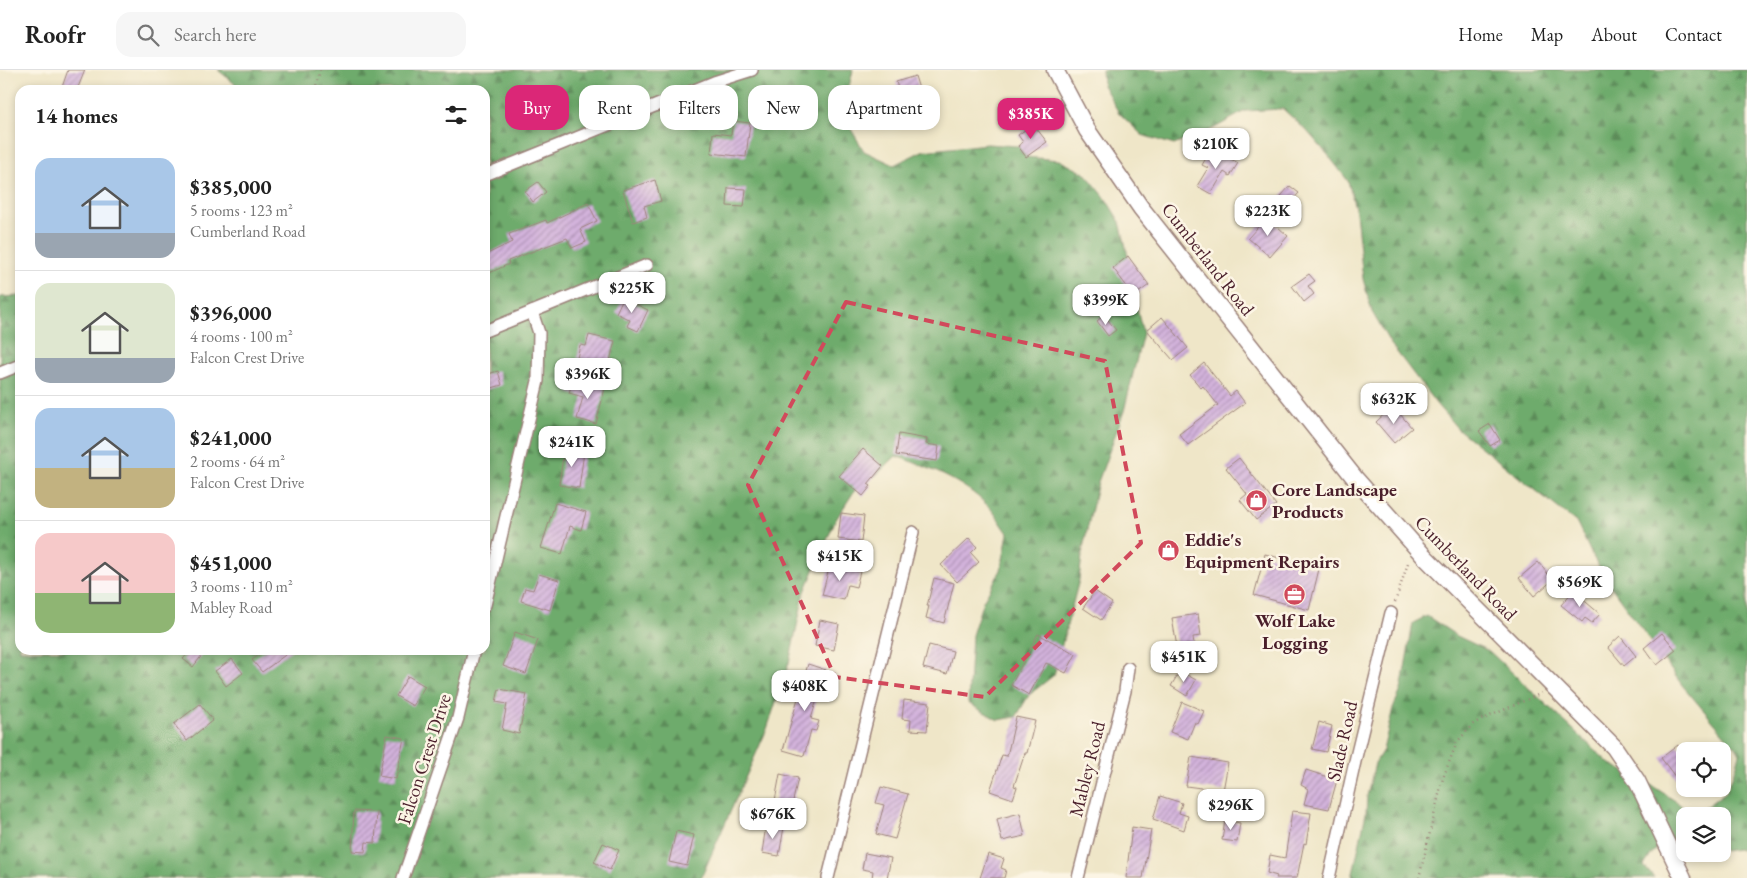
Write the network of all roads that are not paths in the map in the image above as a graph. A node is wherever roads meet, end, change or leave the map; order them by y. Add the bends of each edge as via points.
1 (752, 70) edge
2 (1054, 70) edge
3 (490, 173) edge
4 (647, 265) dead end
5 (532, 312) junction
6 (490, 329) edge
7 (15, 367) edge
8 (0, 373) edge
9 (913, 532) dead end
10 (490, 584) edge
11 (1391, 613) road end
12 (473, 655) edge
13 (1128, 668) dead end
14 (403, 878) edge
15 (828, 878) edge
16 (1078, 878) edge
17 (1329, 878) edge
18 (1683, 878) edge

1 - 3 street via 714,82
2 - 18 street, Cumberland Road via 1087,130 1141,208 1354,478 1414,545 1614,747 1636,781
4 - 5 street
5 - 6 street
5 - 10 street via 539,332 538,381
7 - 8 street
9 - 15 street
11 - 17 street, Slade Road
12 - 14 street, Falcon Crest Drive via 458,718
13 - 16 street, Mabley Road

